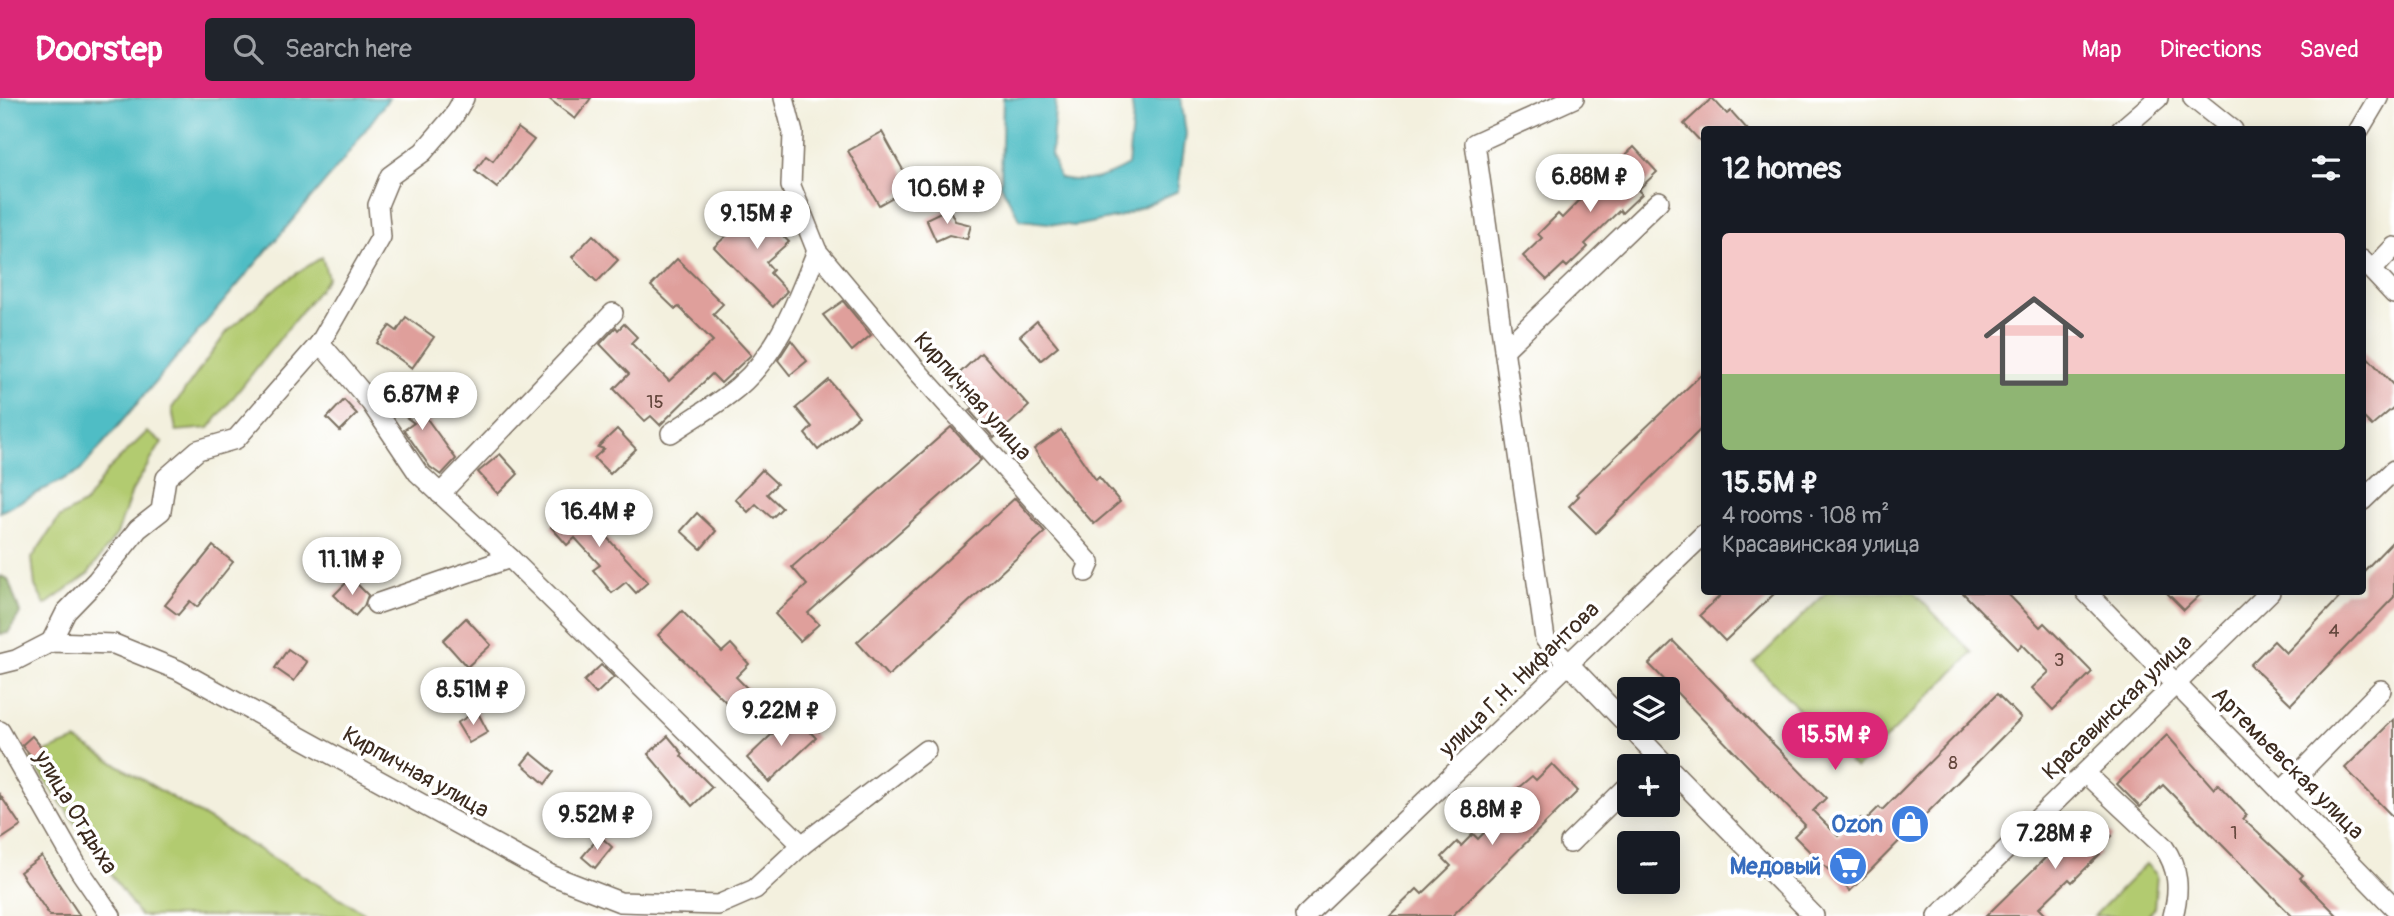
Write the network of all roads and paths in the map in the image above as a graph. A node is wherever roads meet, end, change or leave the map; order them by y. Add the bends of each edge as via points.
1 (464, 98) edge
2 (784, 98) edge
3 (1574, 98) edge
4 (2193, 98) edge
5 (2378, 98) edge
6 (2153, 101) edge
7 (2125, 126) edge
8 (2228, 126) edge
9 (2361, 126) edge
10 (1659, 201) dead end
11 (2394, 247) edge
12 (817, 251) junction
13 (2367, 265) edge
14 (2394, 294) edge
15 (614, 313) dead end
16 (320, 343) junction
17 (1504, 350) junction
18 (671, 433) dead end
19 (2392, 477) edge
20 (440, 494) junction
21 (2366, 498) edge
22 (1701, 537) edge
23 (510, 558) junction
24 (1086, 572) dead end
25 (2089, 595) edge
26 (2267, 595) edge
27 (376, 604) dead end
28 (51, 642) junction
29 (0, 664) edge
30 (1569, 666) junction
31 (2176, 685) junction
32 (2381, 690) dead end
33 (0, 731) edge
34 (926, 750) dead end
35 (1651, 754) edge
36 (2085, 773) junction
37 (1680, 784) edge
38 (2281, 792) junction
39 (1617, 797) edge
40 (1570, 843) dead end
41 (802, 845) junction
42 (2394, 906) edge
43 (725, 910) edge
44 (111, 916) edge
45 (1305, 916) edge
46 (1814, 916) edge
47 (1938, 916) edge
48 (2172, 916) edge

1 - 16 street via 423,152 390,176 378,205 381,237
2 - 12 street, Кирпичная улица via 793,133 791,186
3 - 17 street via 1475,143
4 - 8 street
5 - 9 street
6 - 7 street
10 - 17 street
11 - 13 street
12 - 18 street via 786,326 764,361 738,387
12 - 24 street, Кирпичная улица via 919,373 1090,563
13 - 14 street
15 - 20 street
16 - 20 street via 371,403 418,473
16 - 28 street via 236,439 198,450 166,478 161,511 138,529 66,612
17 - 30 street via 1545,639
19 - 21 street
20 - 23 street
22 - 30 street, улица Г.Н. Нифантова
23 - 27 street
23 - 41 street
25 - 31 street, Артемьевская улица
26 - 31 street, Красавинская улица
28 - 29 street, Кирпичная улица
28 - 43 street, Кирпичная улица via 114,643 178,670 551,875 620,902
30 - 35 street
30 - 45 street, улица Г.Н. Нифантова
31 - 36 street, Красавинская улица
31 - 38 street, Артемьевская улица
32 - 38 street
33 - 44 street, улица Отдыха via 79,871
34 - 41 street, Кирпичная улица
36 - 47 street, Красавинская улица
36 - 48 street via 2171,858 2178,881
37 - 46 street
38 - 42 street, Артемьевская улица
39 - 40 street
41 - 43 street, Кирпичная улица

